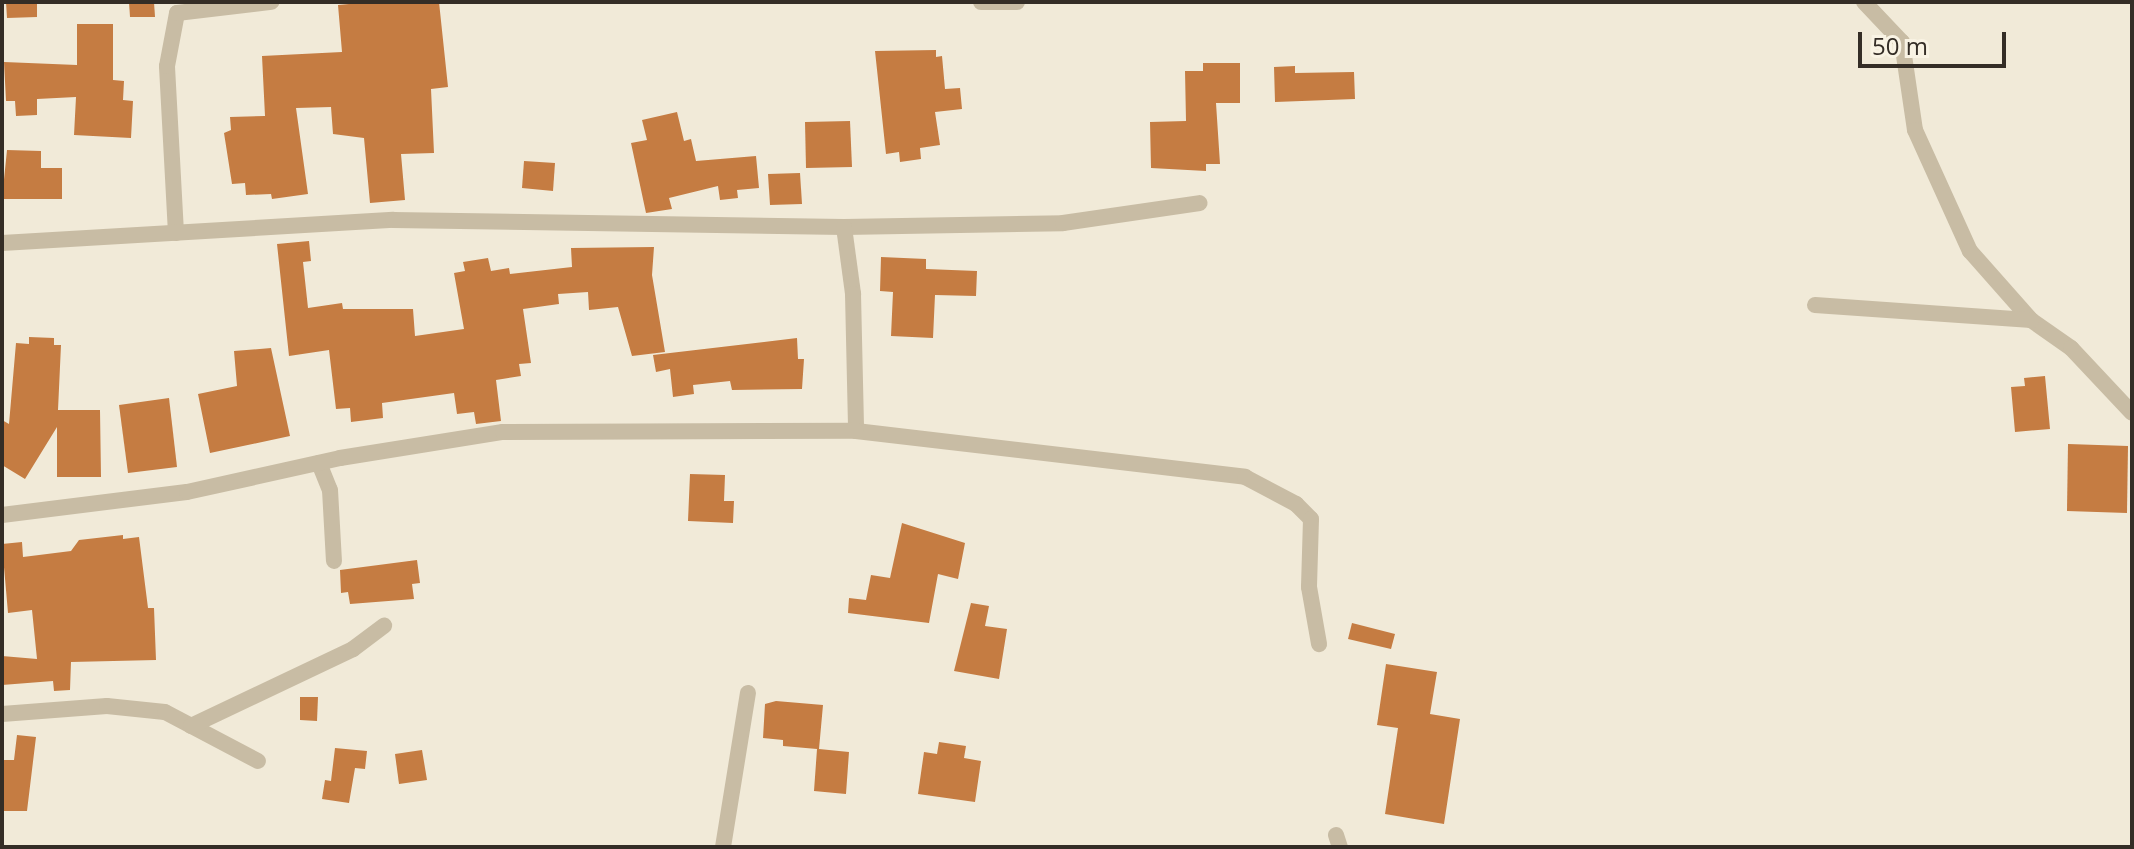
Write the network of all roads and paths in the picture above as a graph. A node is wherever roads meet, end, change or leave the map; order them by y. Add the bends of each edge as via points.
1 (271, 2) edge
2 (981, 2) edge
3 (1017, 2) edge
4 (1864, 2) edge
5 (176, 8) edge
6 (1200, 203) dead end
7 (844, 227) junction
8 (176, 233) junction
9 (2, 243) edge
10 (1815, 305) dead end
11 (2031, 320) junction
12 (2132, 413) edge
13 (856, 431) junction
14 (319, 463) junction
15 (2, 515) edge
16 (334, 561) dead end
17 (384, 626) dead end
18 (1319, 644) dead end
19 (748, 693) dead end
20 (2, 714) edge
21 (191, 726) junction
22 (258, 761) dead end
23 (723, 847) edge

1 - 5 street
2 - 3 street
4 - 11 street via 1902,42 1915,130 1962,238
5 - 8 street via 167,66
6 - 7 street via 1063,223
7 - 8 street via 393,220
7 - 13 street via 853,294
8 - 9 street
10 - 11 street
11 - 12 street via 2071,348
13 - 14 street via 503,432
13 - 18 street via 1245,477 1311,519 1309,587
14 - 15 street via 187,492
14 - 16 street via 330,490
17 - 21 street via 353,649
19 - 23 street
20 - 21 street via 107,706 165,712
21 - 22 street

